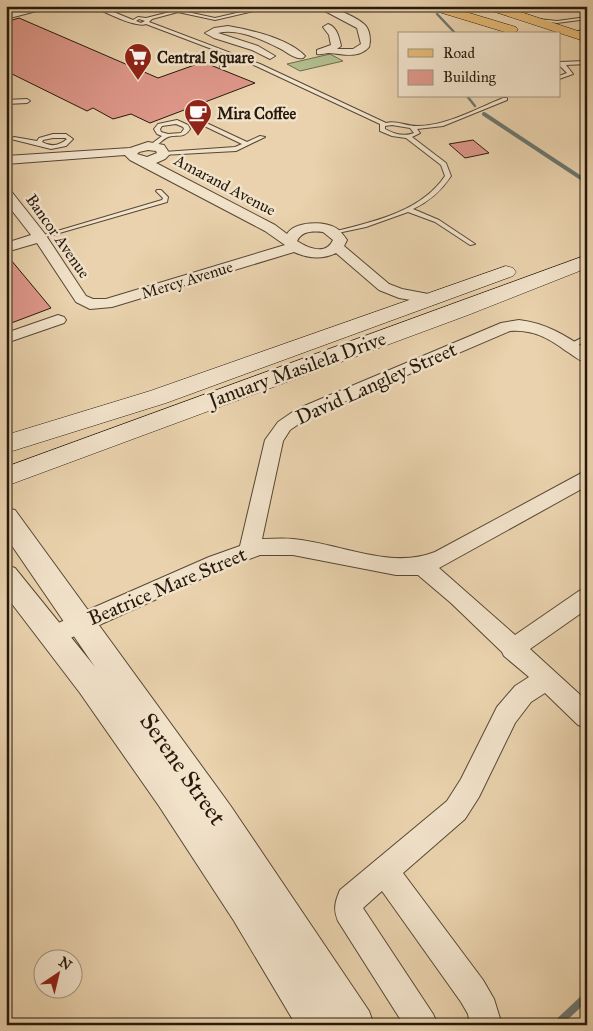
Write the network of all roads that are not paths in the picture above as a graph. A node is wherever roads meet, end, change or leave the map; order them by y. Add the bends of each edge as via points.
1 (22, 6) edge
2 (44, 6) edge
3 (95, 6) edge
4 (105, 6) edge
5 (274, 6) edge
6 (326, 6) edge
7 (433, 6) edge
8 (490, 6) edge
9 (6, 10) edge
10 (6, 16) edge
11 (138, 18) junction
12 (587, 18) edge
13 (148, 20) junction
14 (534, 20) junction
15 (132, 21) junction
16 (328, 27) dead end
17 (587, 30) edge
18 (517, 32) edge
19 (572, 34) junction
20 (587, 38) edge
21 (328, 50) junction
22 (227, 53) junction
23 (270, 56) dead end
24 (300, 56) junction
25 (587, 62) edge
26 (561, 64) edge
27 (258, 65) junction
28 (222, 67) dead end
29 (560, 78) edge
30 (505, 100) dead end
31 (27, 101) dead end
32 (6, 102) edge
33 (198, 121) dead end
34 (384, 124) junction
35 (414, 128) junction
36 (166, 136) junction
37 (408, 136) junction
38 (262, 137) dead end
39 (14, 139) dead end
40 (39, 143) junction
41 (244, 145) junction
42 (160, 151) junction
43 (61, 152) junction
44 (136, 156) junction
45 (6, 160) edge
46 (6, 167) edge
47 (159, 191) dead end
48 (6, 194) edge
49 (407, 209) junction
50 (307, 228) junction
51 (40, 237) junction
52 (336, 240) junction
53 (587, 243) edge
54 (292, 244) junction
55 (472, 244) dead end
56 (6, 248) edge
57 (323, 253) junction
58 (587, 259) edge
59 (80, 299) joint
60 (434, 299) junction
61 (396, 311) junction
62 (58, 320) dead end
63 (587, 337) edge
64 (6, 338) edge
65 (570, 346) junction
66 (587, 358) edge
67 (6, 444) edge
68 (6, 477) edge
69 (587, 477) edge
70 (6, 517) edge
71 (249, 550) junction
72 (422, 566) junction
73 (6, 576) edge
74 (587, 597) edge
75 (67, 629) junction
76 (512, 649) junction
77 (546, 679) junction
78 (587, 717) edge
79 (384, 870) junction
80 (318, 1025) edge
81 (355, 1025) edge
82 (422, 1025) edge
83 (486, 1025) edge

1 - 9 street
2 - 10 street
3 - 15 lane
4 - 11 lane
5 - 13 lane via 212,19 181,11
6 - 21 street via 360,26 366,45 361,50 350,52
7 - 18 main road
8 - 14 main road
11 - 13 lane
11 - 15 lane
12 - 14 lane via 557,22
13 - 15 lane via 139,24
13 - 22 lane
14 - 19 main road
16 - 21 street via 336,43
17 - 19 lane
19 - 20 main road
21 - 24 street
22 - 27 lane
22 - 28 lane via 230,61
23 - 24 street via 253,46 210,33 219,28 258,35
24 - 27 street
25 - 26 lane
26 - 29 lane via 570,74
27 - 34 lane
30 - 35 lane via 441,125
31 - 32 lane
33 - 41 lane
34 - 35 lane via 398,123
34 - 37 lane via 381,127 386,132
35 - 37 lane via 417,133
36 - 36 lane via 159,133 160,125 177,122 186,126 186,132
36 - 42 lane
37 - 49 lane via 446,166 447,179 434,193
38 - 41 lane
39 - 40 lane
40 - 43 lane
40 - 43 lane via 41,139 66,136 70,139
41 - 42 lane via 236,149
42 - 44 street via 152,160
42 - 50 street, Amarand Avenue via 174,169 275,220
43 - 44 street
43 - 45 street
44 - 46 street
44 - 54 street, Amarand Avenue via 270,228
47 - 51 lane via 165,201
48 - 51 street, Bancor Avenue
49 - 52 lane
49 - 55 lane via 437,221
50 - 52 street, Amarand Avenue via 322,228
50 - 54 street via 294,233
51 - 56 street
51 - 59 street, Bancor Avenue
52 - 57 street
52 - 60 street via 384,287
53 - 60 main road, January Masilela Drive
54 - 57 street via 304,252
54 - 59 street, Mercy Avenue via 107,304 90,304
57 - 61 street
58 - 61 main road via 548,267 424,313 408,315
58 - 68 main road, January Masilela Drive via 460,310
60 - 61 main road, January Masilela Drive
61 - 67 main road, January Masilela Drive via 158,397
62 - 64 street
63 - 65 lane
65 - 66 street, David Langley Street
65 - 71 street, David Langley Street via 534,326 507,326 302,413 284,426 274,440
69 - 72 street, Beatrice Mare Street
70 - 75 street, Serene Street
71 - 72 street, Beatrice Mare Street via 270,546 292,547 396,567
71 - 75 street, Beatrice Mare Street
72 - 76 street
73 - 75 street, Serene Street
74 - 76 street
75 - 80 street, Serene Street via 278,956
75 - 81 street, Serene Street via 218,817
76 - 77 street
77 - 78 street
77 - 79 street via 523,694 506,715 456,810
79 - 82 street via 350,900 348,912
79 - 83 street via 472,990 483,1010

